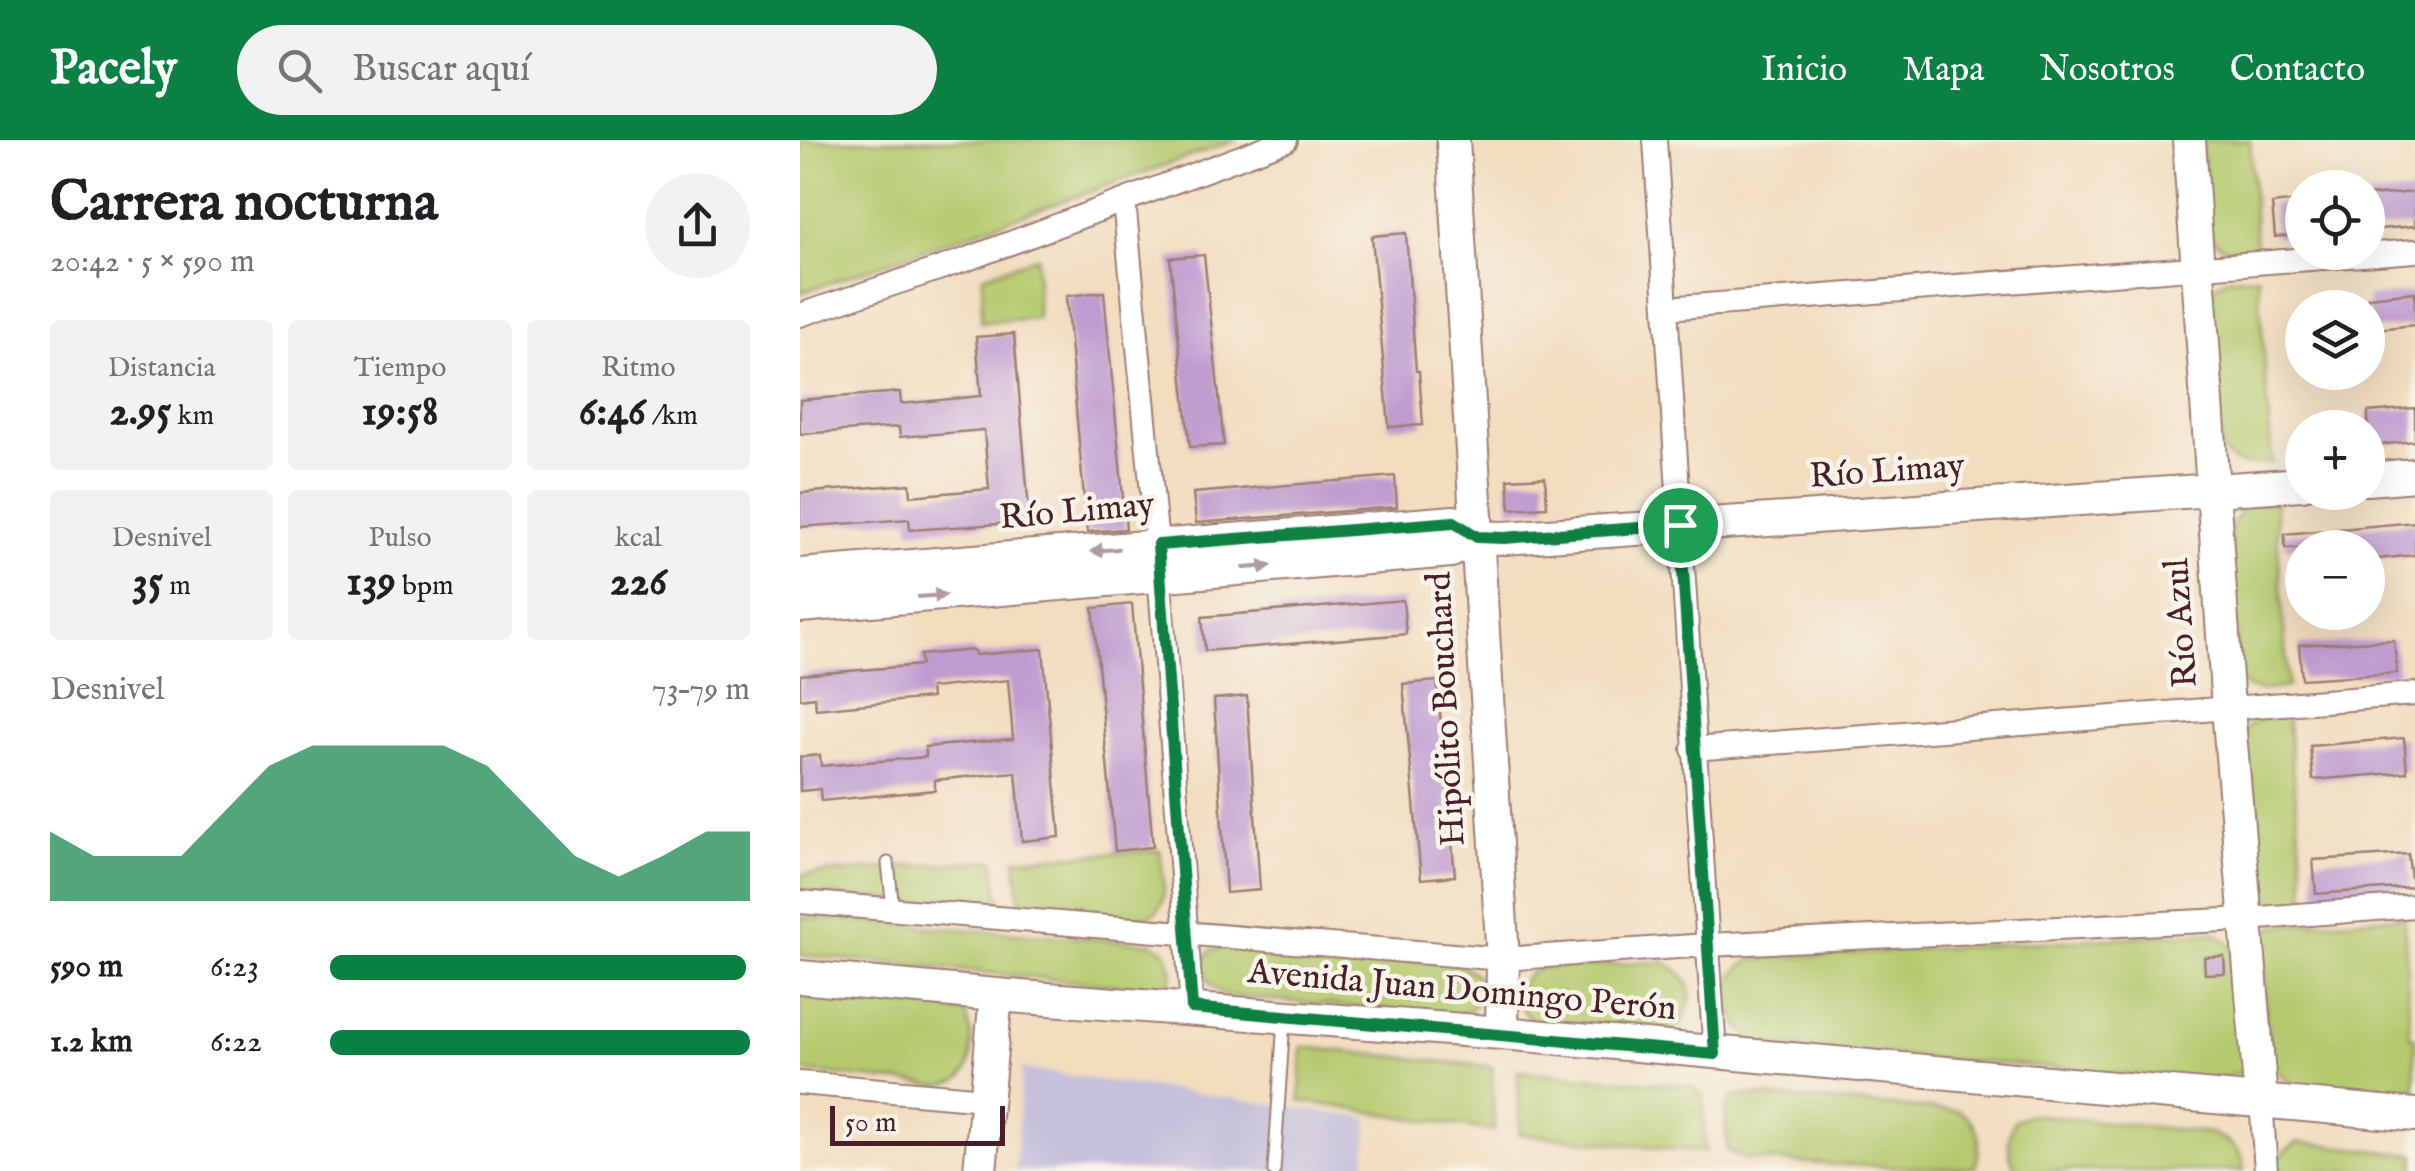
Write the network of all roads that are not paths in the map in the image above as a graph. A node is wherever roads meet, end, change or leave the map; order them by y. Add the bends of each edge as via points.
1 (1286, 140) edge
2 (1453, 140) edge
3 (1655, 140) edge
4 (2189, 140) edge
5 (1124, 201) junction
6 (2415, 251) edge
7 (2196, 268) junction
8 (1666, 308) junction
9 (800, 314) edge
10 (2415, 475) edge
11 (2385, 478) edge
12 (2285, 485) edge
13 (2213, 491) junction
14 (1680, 525) junction
15 (1477, 537) junction
16 (1159, 560) junction
17 (800, 575) edge
18 (856, 586) junction
19 (800, 606) edge
20 (2415, 694) edge
21 (2228, 708) junction
22 (1693, 749) junction
23 (888, 863) dead end
24 (800, 902) edge
25 (2415, 906) edge
26 (893, 909) junction
27 (2246, 919) junction
28 (1186, 931) junction
29 (1707, 945) junction
30 (1502, 959) junction
31 (800, 977) edge
32 (996, 995) junction
33 (1192, 1008) junction
34 (1284, 1016) junction
35 (1502, 1033) junction
36 (1715, 1054) junction
37 (800, 1083) edge
38 (985, 1100) junction
39 (2261, 1100) junction
40 (2415, 1115) edge
41 (980, 1171) edge
42 (1274, 1171) edge
43 (2266, 1171) edge

1 - 5 street
2 - 15 street, Hipólito Bouchard
3 - 8 street
4 - 7 street, Río Azul
5 - 9 street via 857,304
5 - 16 street
6 - 7 street
7 - 8 street
7 - 13 street, Río Azul
8 - 14 street
10 - 11 street
12 - 13 street, Río Limay
13 - 14 street, Río Limay
13 - 21 street, Río Azul
14 - 15 street, Río Limay
14 - 22 street
15 - 16 street, Río Limay via 1451,552
15 - 30 street, Hipólito Bouchard
16 - 18 street, Río Limay
16 - 28 street
17 - 18 street, Río Limay
18 - 19 street, Río Limay
20 - 21 street
21 - 22 street
21 - 27 street, Río Azul
22 - 29 street
23 - 26 lane
24 - 26 street
25 - 27 street
26 - 28 street
27 - 29 street
27 - 39 street, Río Azul
28 - 30 street
28 - 33 street
29 - 30 street
29 - 36 street
30 - 35 street, Hipólito Bouchard
31 - 32 street, Avenida Juan Domingo Perón
32 - 33 street, Avenida Juan Domingo Perón
32 - 38 street
33 - 34 street, Avenida Juan Domingo Perón
34 - 35 street, Avenida Juan Domingo Perón
34 - 42 lane
35 - 36 street, Avenida Juan Domingo Perón
36 - 39 street, Avenida Juan Domingo Perón
37 - 38 street
38 - 41 street
39 - 40 street, Avenida Juan Domingo Perón
39 - 43 street

